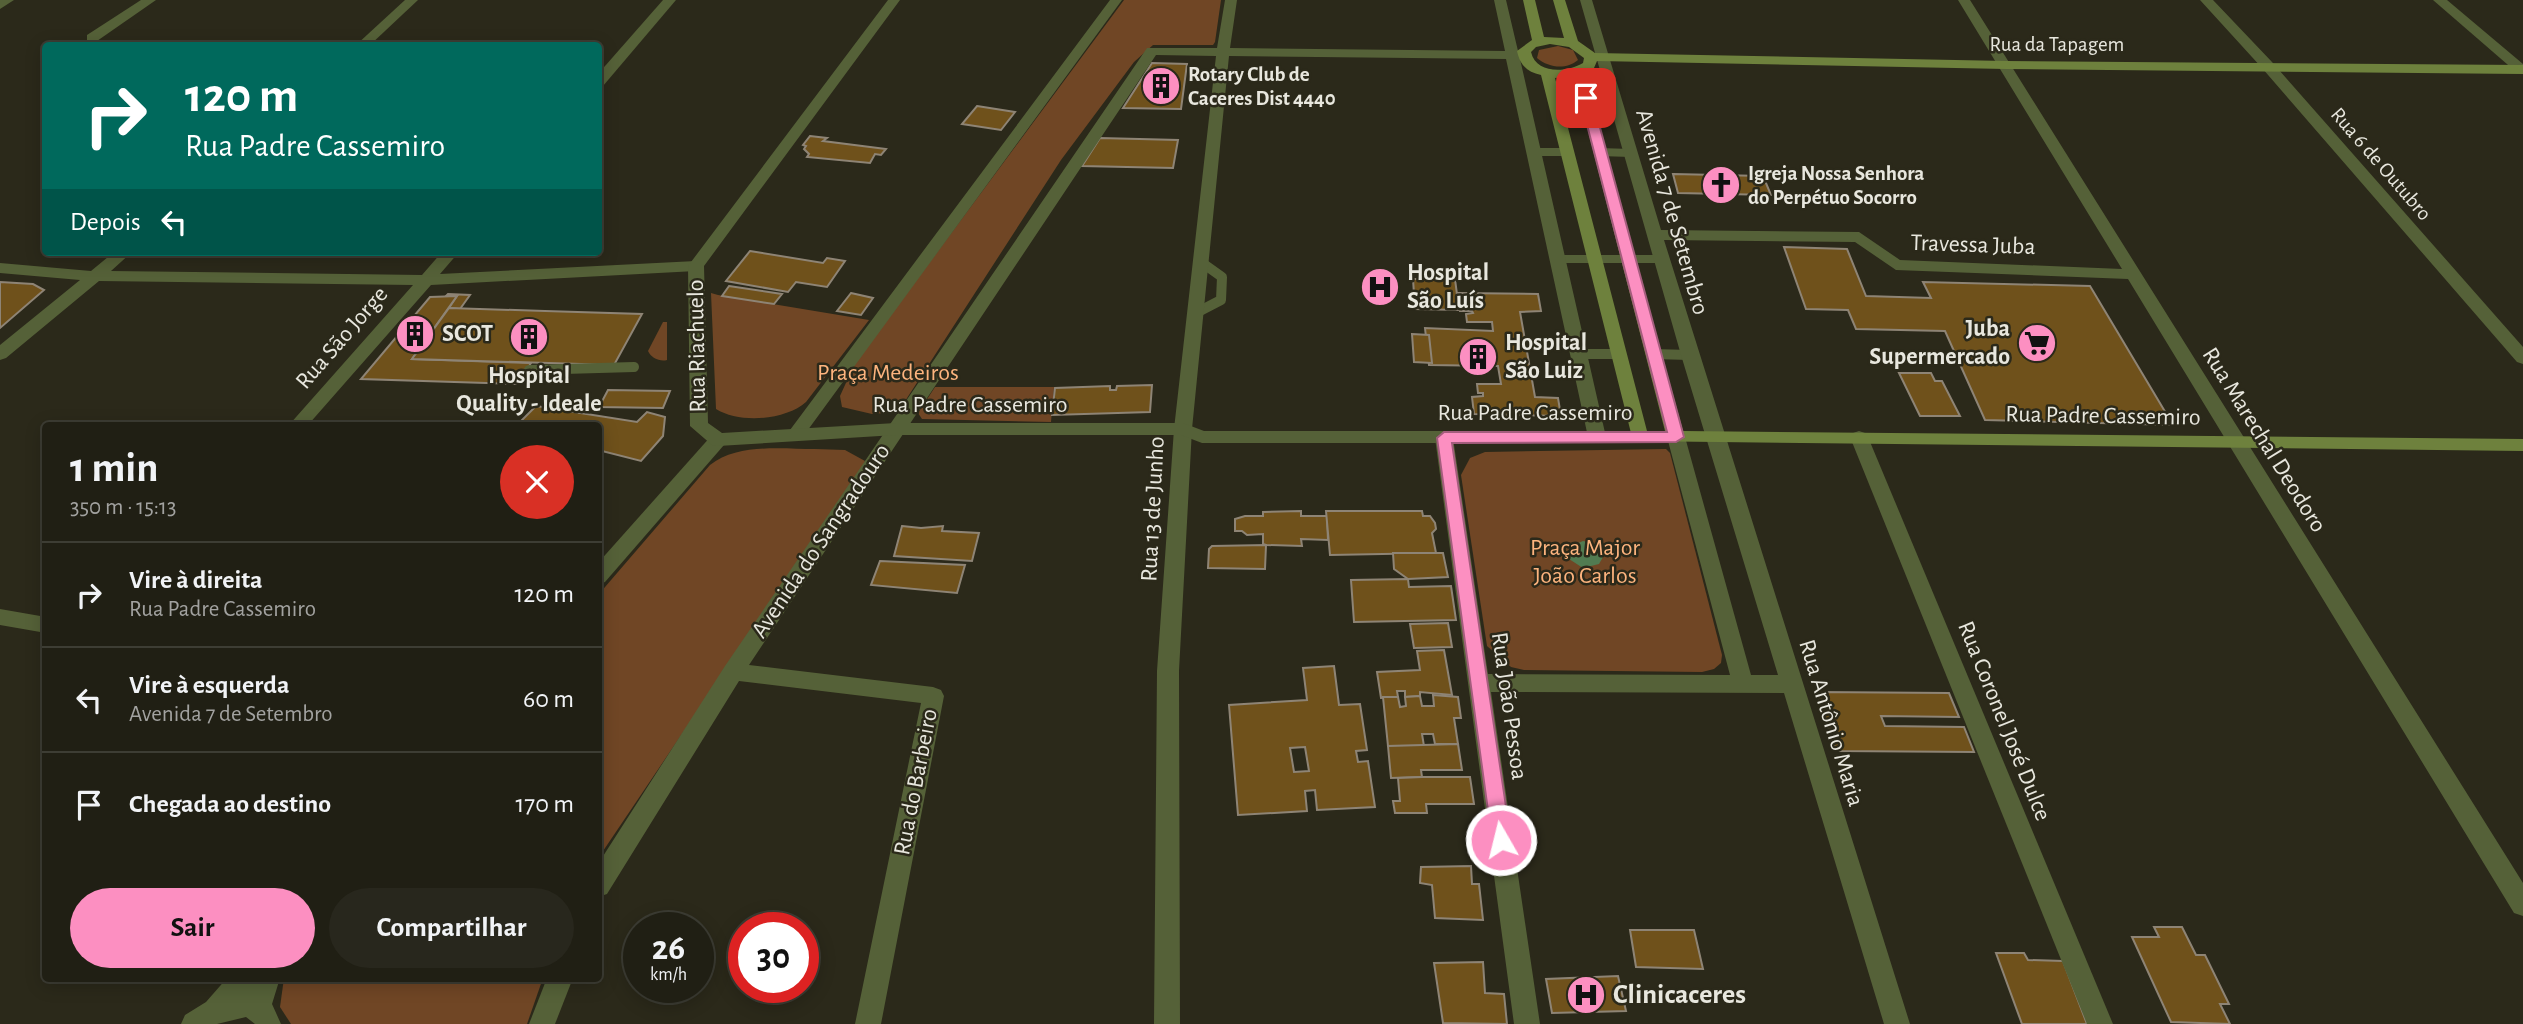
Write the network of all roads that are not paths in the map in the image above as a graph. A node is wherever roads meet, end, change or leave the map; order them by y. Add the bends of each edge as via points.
1 (8, 0) edge
2 (150, 0) edge
3 (412, 0) edge
4 (670, 0) edge
5 (894, 0) edge
6 (1116, 0) edge
7 (1231, 0) edge
8 (1500, 0) edge
9 (1529, 0) edge
10 (1559, 0) edge
11 (1586, 0) edge
12 (1964, 0) edge
13 (2206, 0) edge
14 (2439, 0) edge
15 (0, 5) edge
16 (92, 38) dead end
17 (365, 42) edge
18 (1539, 42) junction
19 (1572, 43) junction
20 (1223, 53) junction
21 (1517, 55) junction
22 (1598, 58) junction
23 (2006, 65) junction
24 (2266, 65) junction
25 (2522, 68) edge
26 (1580, 71) junction
27 (1547, 72) junction
28 (602, 78) edge
29 (1533, 152) junction
30 (1568, 152) junction
31 (1599, 152) junction
32 (1631, 153) junction
33 (1654, 236) junction
34 (119, 256) edge
35 (447, 256) edge
36 (1558, 259) junction
37 (1593, 259) junction
38 (1628, 259) junction
39 (1661, 259) junction
40 (696, 266) junction
41 (0, 268) edge
42 (2132, 274) junction
43 (94, 276) junction
44 (425, 280) junction
45 (0, 354) edge
46 (1579, 354) junction
47 (1617, 354) junction
48 (1653, 354) junction
49 (1690, 355) junction
50 (2523, 358) edge
51 (634, 367) dead end
52 (529, 370) dead end
53 (301, 422) edge
54 (896, 429) junction
55 (1183, 429) junction
56 (796, 434) junction
57 (1597, 437) junction
58 (1639, 437) junction
59 (1676, 437) junction
60 (1715, 437) junction
61 (1859, 437) junction
62 (1444, 438) junction
63 (718, 440) junction
64 (2236, 443) junction
65 (2523, 444) edge
66 (602, 572) edge
67 (0, 617) edge
68 (42, 624) edge
69 (733, 672) junction
70 (1479, 682) junction
71 (1743, 684) junction
72 (1791, 684) junction
73 (602, 880) edge
74 (2523, 905) edge
75 (240, 982) edge
76 (267, 982) edge
77 (558, 982) edge
78 (263, 1016) edge
79 (205, 1017) edge
80 (542, 1024) edge
81 (868, 1024) edge
82 (1167, 1024) edge
83 (1527, 1024) edge
84 (1897, 1024) edge
85 (2100, 1024) edge

1 - 15 street
2 - 16 street
3 - 17 street
4 - 28 street
5 - 40 street, Rua Riachuelo
6 - 56 street
7 - 20 street, Rua 13 de Junho
8 - 21 street
9 - 18 main road
10 - 19 main road
11 - 22 street, Avenida 7 de Setembro
12 - 23 street, Rua Marechal Deodoro
13 - 24 street, Rua 6 de Outubro
14 - 25 street
18 - 19 main road
18 - 21 main road
19 - 22 main road
20 - 21 street
20 - 54 street, Avenida do Sangradouro via 1152,51
20 - 55 street, Rua 13 de Junho
21 - 27 main road
21 - 29 street
22 - 23 main road, Rua da Tapagem
22 - 26 main road
22 - 32 street, Avenida 7 de Setembro
23 - 24 main road, Rua da Tapagem
23 - 42 street, Rua Marechal Deodoro
24 - 25 main road, Rua da Tapagem
24 - 50 street, Rua 6 de Outubro
26 - 27 main road
26 - 31 main road
27 - 30 main road
29 - 30 lane
29 - 36 street
30 - 37 main road
31 - 32 lane
31 - 38 main road
32 - 33 street, Avenida 7 de Setembro
33 - 39 street, Avenida 7 de Setembro
33 - 42 street, Travessa Juba via 1859,237 1896,265
34 - 43 street
35 - 44 street, Rua São Jorge
36 - 37 lane
36 - 46 street
37 - 38 lane
37 - 47 main road
38 - 39 lane
38 - 48 main road
39 - 49 street, Avenida 7 de Setembro
40 - 44 street
40 - 63 street, Rua Riachuelo via 699,426
41 - 43 street
42 - 64 street, Rua Marechal Deodoro
43 - 44 street
43 - 45 street
44 - 53 street, Rua São Jorge
46 - 47 lane
46 - 57 street
47 - 58 main road
48 - 49 lane
48 - 59 main road
49 - 60 street, Avenida 7 de Setembro
51 - 52 lane
54 - 55 street, Rua Padre Cassemiro
54 - 56 street, Rua Padre Cassemiro
54 - 69 street, Avenida do Sangradouro
55 - 62 street, Rua Padre Cassemiro via 1202,437
55 - 82 street, Rua 13 de Junho via 1168,671
56 - 63 street, Rua Padre Cassemiro
57 - 58 street, Rua Padre Cassemiro
57 - 62 street, Rua Padre Cassemiro
58 - 59 main road, Rua Padre Cassemiro
59 - 60 main road, Rua Padre Cassemiro
59 - 71 street
60 - 61 main road, Rua Padre Cassemiro
60 - 72 street, Rua Antônio Maria
61 - 64 main road, Rua Padre Cassemiro
61 - 85 street, Rua Coronel José Dulce
62 - 70 street, Rua João Pessoa
63 - 66 street, Rua Riachuelo
64 - 65 main road, Rua Padre Cassemiro
64 - 74 street, Rua Marechal Deodoro
67 - 68 street
69 - 73 street, Avenida do Sangradouro
69 - 81 street, Rua do Barbeiro via 933,696
70 - 71 street
70 - 83 street, Rua João Pessoa
71 - 72 street
72 - 84 street, Rua Antônio Maria
75 - 79 street
76 - 78 street
77 - 80 street
78 - 79 street via 246,1004

